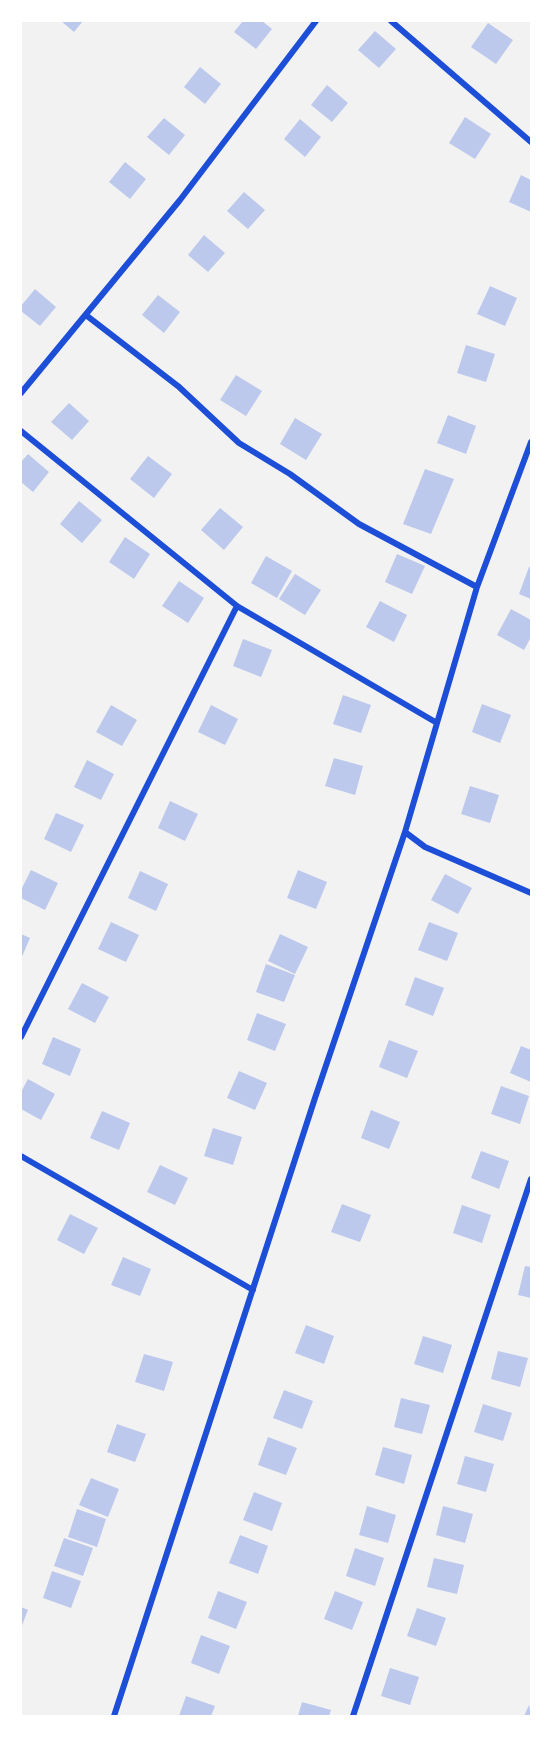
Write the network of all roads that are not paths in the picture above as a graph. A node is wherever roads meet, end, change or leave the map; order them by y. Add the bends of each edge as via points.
1 (316, 21) edge
2 (391, 21) edge
3 (531, 142) edge
4 (86, 315) junction
5 (21, 393) edge
6 (21, 431) edge
7 (531, 442) edge
8 (477, 587) junction
9 (237, 606) junction
10 (437, 723) junction
11 (405, 832) junction
12 (531, 893) edge
13 (21, 1037) edge
14 (21, 1156) edge
15 (531, 1179) edge
16 (253, 1290) junction
17 (114, 1716) edge
18 (352, 1716) edge

1 - 4 street via 180,200
2 - 3 street
4 - 5 street
4 - 8 street via 178,386 239,443 359,524
6 - 9 street
7 - 8 street
8 - 10 street
9 - 10 street
9 - 13 street
10 - 11 street
11 - 12 street via 425,847
11 - 16 street
14 - 16 street
15 - 18 street
16 - 17 street

